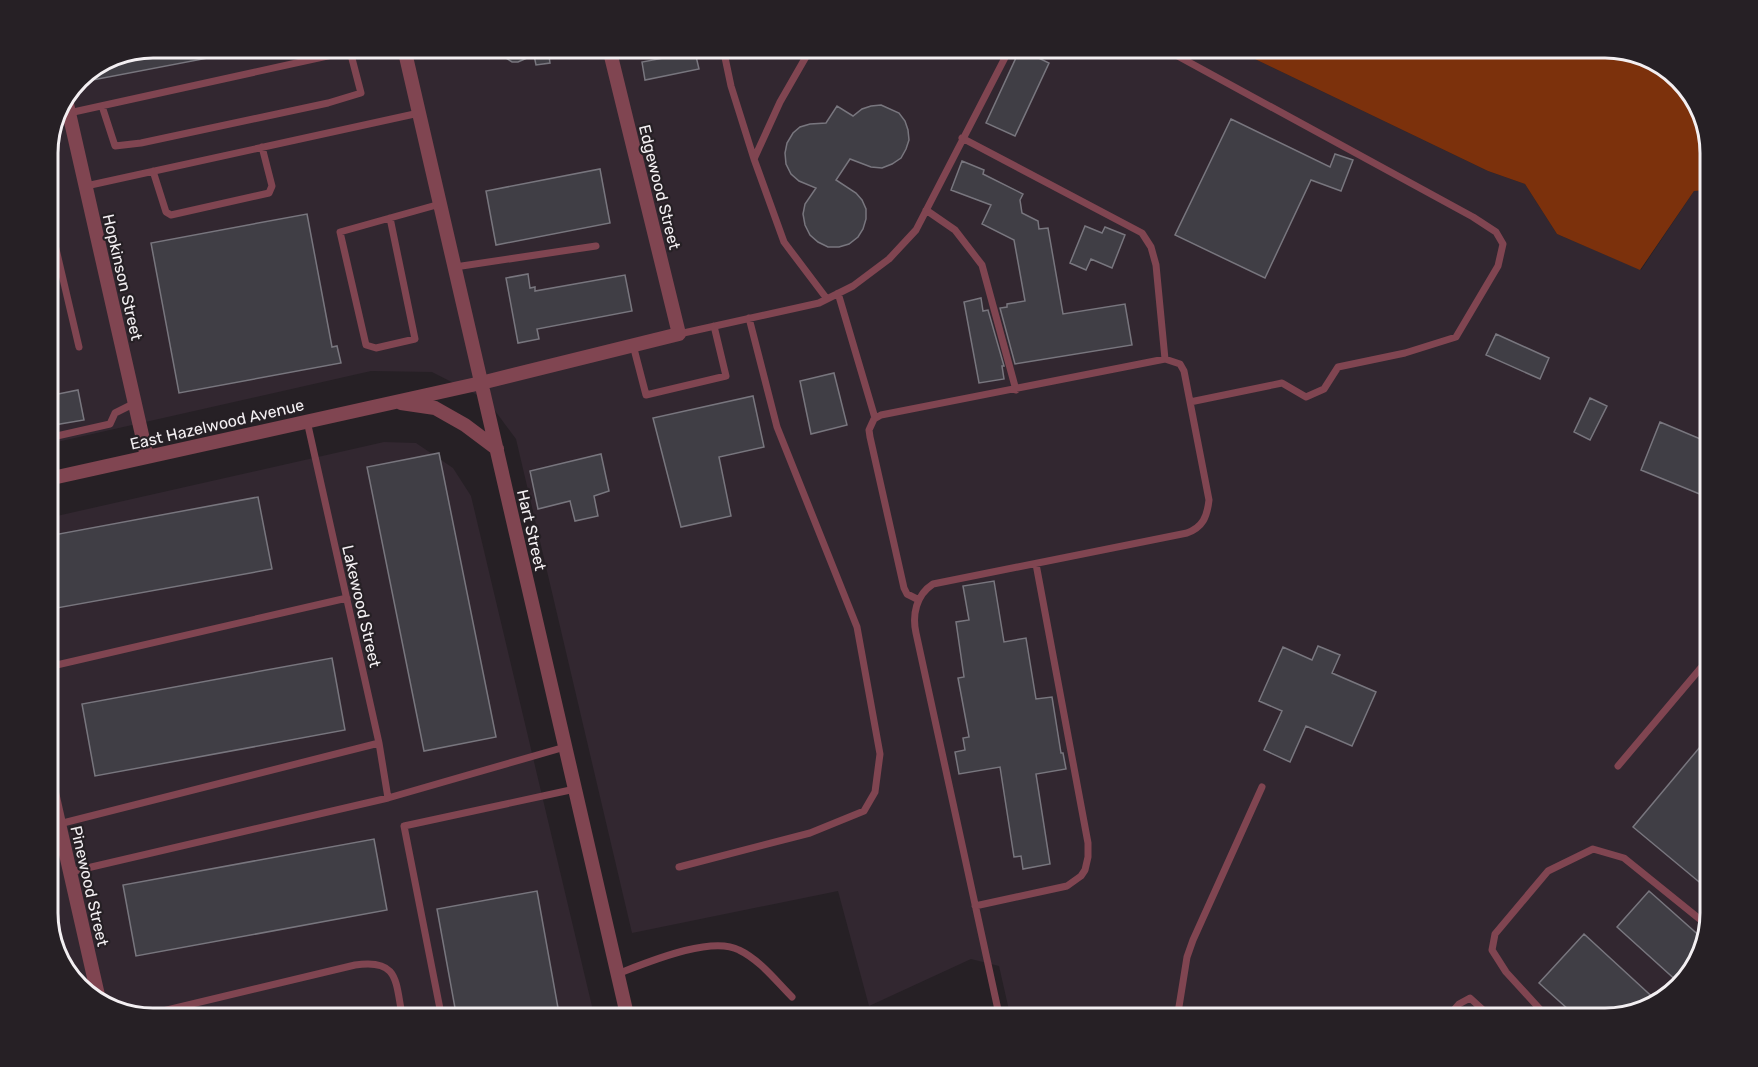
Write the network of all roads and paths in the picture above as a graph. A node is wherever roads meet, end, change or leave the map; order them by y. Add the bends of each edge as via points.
1 (314, 59) edge
2 (352, 59) edge
3 (407, 59) edge
4 (612, 59) edge
5 (725, 59) edge
6 (804, 59) edge
7 (1004, 59) edge
8 (1183, 59) edge
9 (102, 106) junction
10 (69, 109) edge
11 (68, 110) edge
12 (419, 113) junction
13 (963, 138) junction
14 (262, 147) junction
15 (754, 159) junction
16 (153, 171) junction
17 (86, 186) junction
18 (440, 204) junction
19 (926, 210) junction
20 (390, 218) junction
21 (596, 246) dead end
22 (59, 262) edge
23 (455, 267) junction
24 (838, 293) junction
25 (827, 299) junction
26 (749, 318) junction
27 (714, 326) junction
28 (679, 334) junction
29 (633, 345) junction
30 (79, 347) dead end
31 (1165, 359) junction
32 (481, 383) junction
33 (1016, 390) junction
34 (393, 402) junction
35 (1190, 402) junction
36 (135, 403) junction
37 (875, 418) junction
38 (307, 421) junction
39 (59, 436) edge
40 (497, 449) junction
41 (147, 457) junction
42 (59, 477) edge
43 (1035, 564) junction
44 (346, 598) junction
45 (919, 600) junction
46 (59, 664) edge
47 (1700, 669) edge
48 (379, 744) junction
49 (565, 747) junction
50 (1618, 766) dead end
51 (1262, 787) dead end
52 (575, 789) junction
53 (388, 798) junction
54 (59, 824) joint
55 (679, 867) dead end
56 (70, 872) junction
57 (975, 906) junction
58 (1700, 919) edge
59 (617, 974) junction
60 (97, 989) edge
61 (792, 997) dead end
62 (175, 1008) edge
63 (400, 1008) edge
64 (440, 1008) edge
65 (625, 1008) edge
66 (998, 1008) edge
67 (1179, 1008) edge
68 (1456, 1008) edge
69 (1481, 1008) edge
70 (1539, 1008) edge

1 - 9 lane
2 - 9 lane via 361,93 141,143 115,146
3 - 12 street, Hart Street
4 - 28 street, Edgewood Street
5 - 15 lane
6 - 15 lane
7 - 13 lane
8 - 35 lane via 1473,217 1496,232 1503,244 1498,266 1456,337 1406,353 1338,367 1324,389 1306,397 1282,383
9 - 10 lane
11 - 17 street, Hopkinson Street
12 - 14 lane
12 - 18 street, Hart Street
13 - 19 lane
13 - 31 lane via 1142,233 1156,265
14 - 16 lane
14 - 16 lane via 272,186 270,193 171,215 166,212
15 - 25 lane via 784,242
16 - 17 lane
17 - 36 street, Hopkinson Street
18 - 20 lane
18 - 23 street, Hart Street
19 - 24 lane via 916,230 889,259
19 - 33 lane via 956,230 982,265
20 - 20 lane via 340,232 366,345 376,348 415,339
21 - 23 lane
22 - 30 lane
23 - 32 street, Hart Street
24 - 25 lane
24 - 37 lane
25 - 26 lane
26 - 27 lane
26 - 55 lane via 777,427 857,627 880,754 875,792 864,811 810,834
27 - 28 lane
27 - 29 lane via 726,376 646,395
28 - 29 street, East Hazelwood Avenue
29 - 32 street, East Hazelwood Avenue
31 - 33 lane
31 - 35 lane via 1180,364
32 - 34 street, East Hazelwood Avenue
32 - 40 street, Hart Street
33 - 37 lane
34 - 38 street, East Hazelwood Avenue
34 - 40 street, East Hazelwood Avenue via 435,408
35 - 43 lane via 1209,500 1203,523 1187,533
36 - 39 lane via 115,413 110,424
36 - 41 street, Hopkinson Street
37 - 45 lane via 869,430 904,588
38 - 41 street, East Hazelwood Avenue
38 - 44 lane, Lakewood Street
40 - 49 street, Hart Street
41 - 42 street, East Hazelwood Avenue
43 - 45 lane via 933,584
43 - 57 lane via 1088,843 1087,864 1081,876 1067,886
44 - 46 lane
44 - 48 lane, Lakewood Street
45 - 57 lane via 914,622
47 - 50 lane
48 - 53 lane, Lakewood Street
48 - 54 lane
49 - 52 street, Hart Street
49 - 53 lane
51 - 67 lane via 1193,940
52 - 59 street, Hart Street
52 - 64 lane via 404,826
53 - 56 lane
54 - 56 street, Pinewood Street
56 - 60 street, Pinewood Street
57 - 66 lane
58 - 70 lane via 1624,858 1593,849 1548,871 1495,934 1492,950
59 - 61 lane via 700,946 723,946 738,949
59 - 65 street, Hart Street
62 - 63 lane via 355,965 375,964 388,968 393,975
68 - 69 lane via 1470,998

